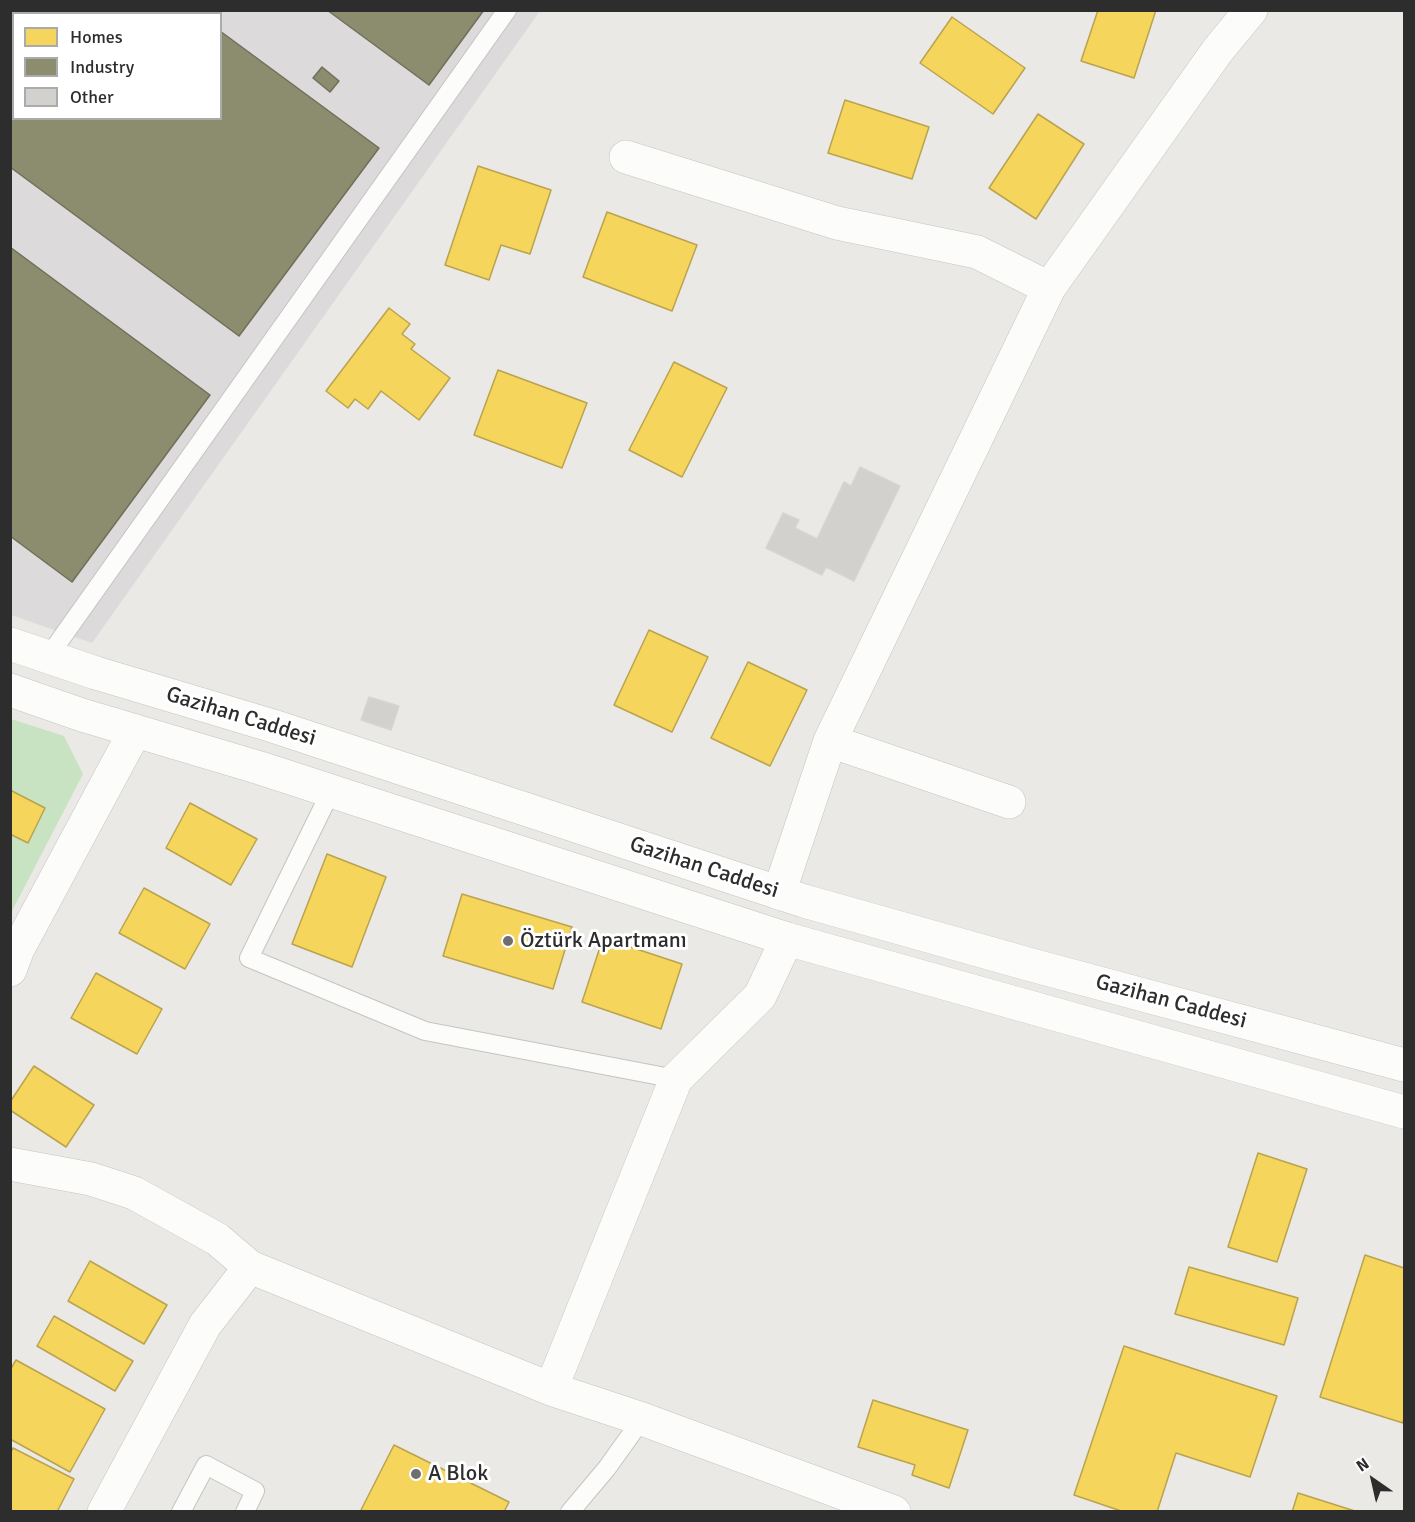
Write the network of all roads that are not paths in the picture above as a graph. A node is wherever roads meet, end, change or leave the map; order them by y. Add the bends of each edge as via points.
1 (507, 10) edge
2 (1251, 10) edge
3 (626, 157) dead end
4 (1049, 288) junction
5 (10, 644) edge
6 (48, 657) junction
7 (10, 690) edge
8 (135, 731) junction
9 (830, 741) junction
10 (331, 791) junction
11 (1009, 802) dead end
12 (779, 893) junction
13 (787, 939) junction
14 (10, 970) edge
15 (1404, 1065) edge
16 (676, 1080) junction
17 (1404, 1112) edge
18 (10, 1164) edge
19 (250, 1267) junction
20 (551, 1389) junction
21 (642, 1419) junction
22 (104, 1512) edge
23 (181, 1512) edge
24 (244, 1512) edge
25 (570, 1512) edge
26 (894, 1512) edge

1 - 6 lane
2 - 4 street via 1218,50
3 - 4 street via 837,223 977,252
4 - 9 street
5 - 6 street, Gazihan Caddesi
6 - 12 street, Gazihan Caddesi via 273,726
7 - 8 street, Gazihan Caddesi
8 - 10 street, Gazihan Caddesi
8 - 14 street
9 - 11 street
9 - 12 street
10 - 13 street, Gazihan Caddesi
10 - 16 lane via 249,958 425,1031
12 - 15 street, Gazihan Caddesi
13 - 16 street via 760,996
13 - 17 street, Gazihan Caddesi
16 - 20 street
18 - 19 street via 91,1179 134,1193 217,1239
19 - 20 street
19 - 22 street via 205,1325
20 - 21 street
21 - 25 lane
21 - 26 street
23 - 24 lane via 206,1465 255,1491

